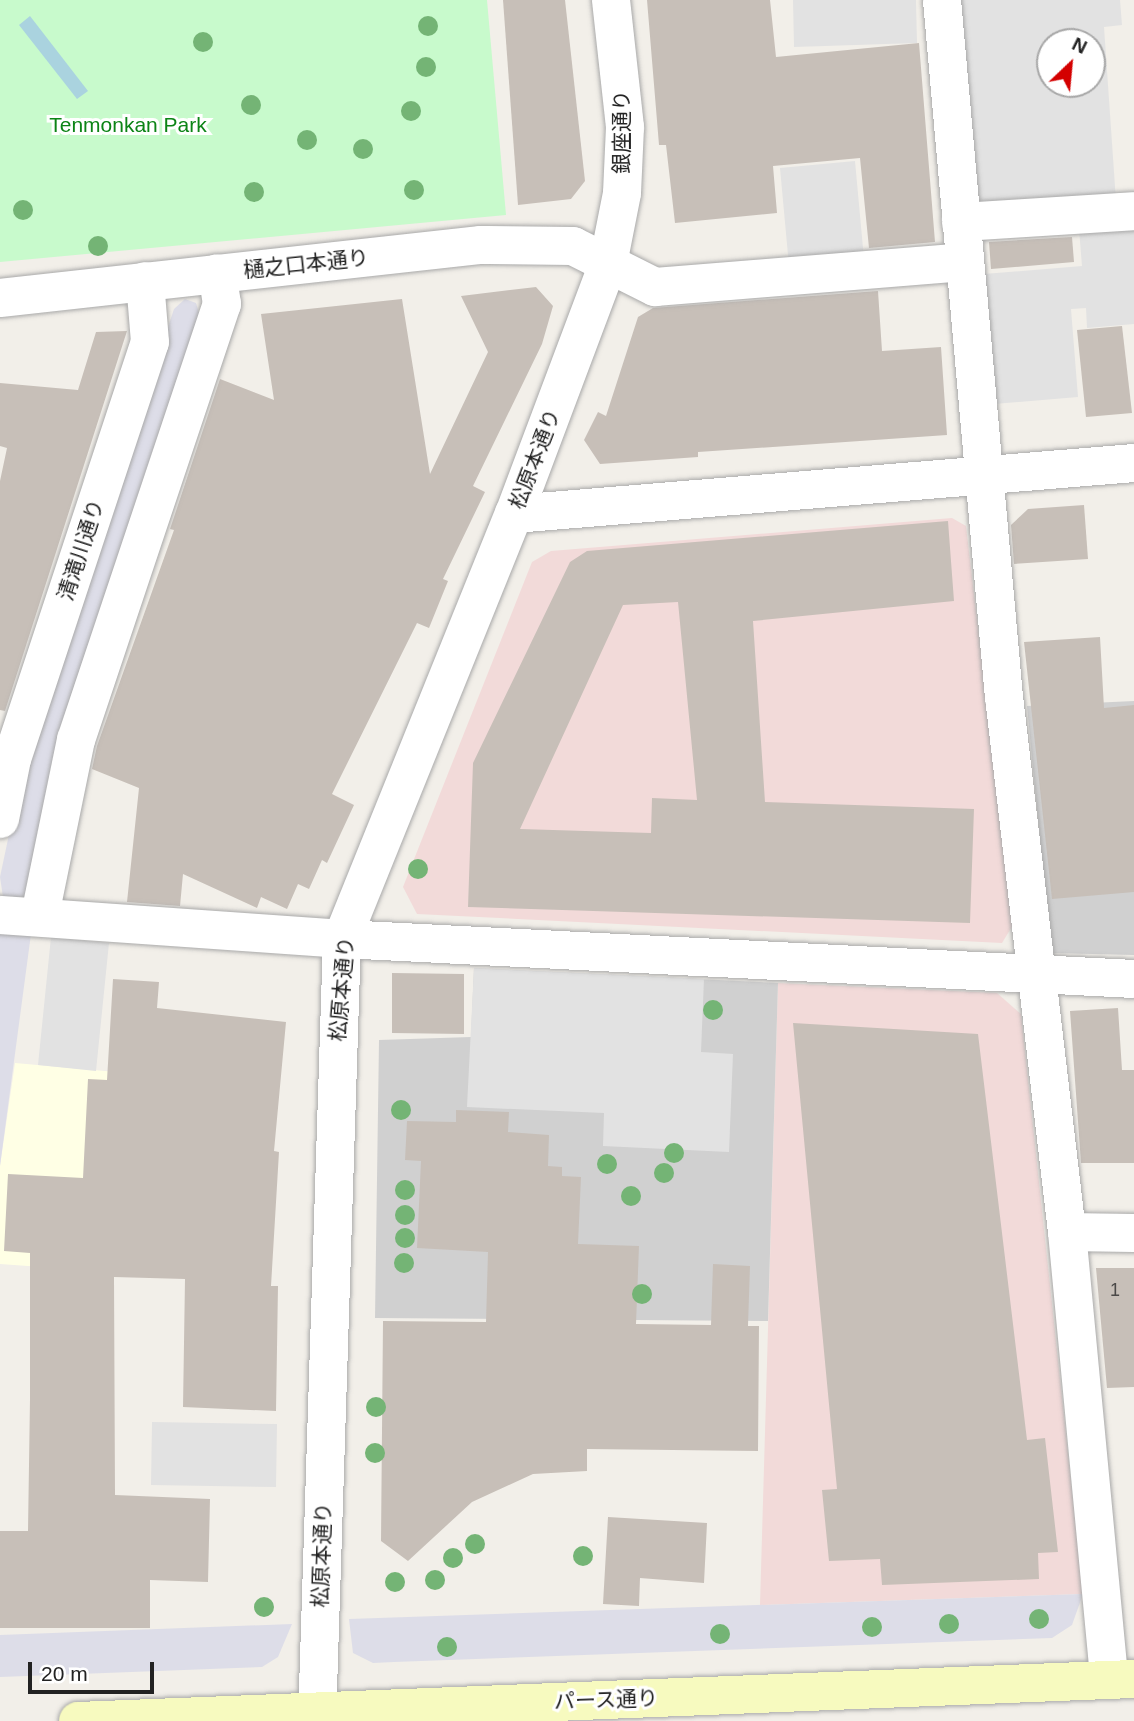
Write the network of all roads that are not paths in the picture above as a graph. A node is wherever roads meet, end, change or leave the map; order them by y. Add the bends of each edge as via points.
1 (611, 0) edge
2 (942, 0) edge
3 (1134, 211) edge
4 (961, 222) junction
5 (964, 262) junction
6 (608, 264) junction
7 (217, 273) junction
8 (145, 281) junction
9 (0, 299) edge
10 (1134, 463) edge
11 (983, 476) junction
12 (514, 514) junction
13 (0, 818) edge
14 (0, 915) edge
15 (40, 915) junction
16 (342, 939) junction
17 (1036, 976) junction
18 (1134, 979) edge
19 (1067, 1232) junction
20 (1134, 1233) edge
21 (1122, 1680) edge
22 (317, 1715) edge
23 (78, 1721) edge

1 - 6 street, 銀座通り via 625,127 622,193
2 - 4 street
3 - 4 street
4 - 5 street
5 - 6 street, 樋之口本通り via 655,288
5 - 11 street
6 - 7 street, 樋之口本通り via 573,246 481,245
6 - 12 street, 松原本通り
7 - 8 street, 樋之口本通り
7 - 15 street via 222,304 76,740
8 - 9 street, 樋之口本通り
8 - 13 street, 清滝川通り via 150,342 12,759
10 - 11 street
11 - 12 street
11 - 17 street
12 - 16 street, 松原本通り
14 - 15 street
15 - 16 street
16 - 17 street
16 - 22 street, 松原本通り
17 - 18 street
17 - 19 street
19 - 20 street
19 - 21 street
21 - 22 street, パース通り
22 - 23 street, パース通り

